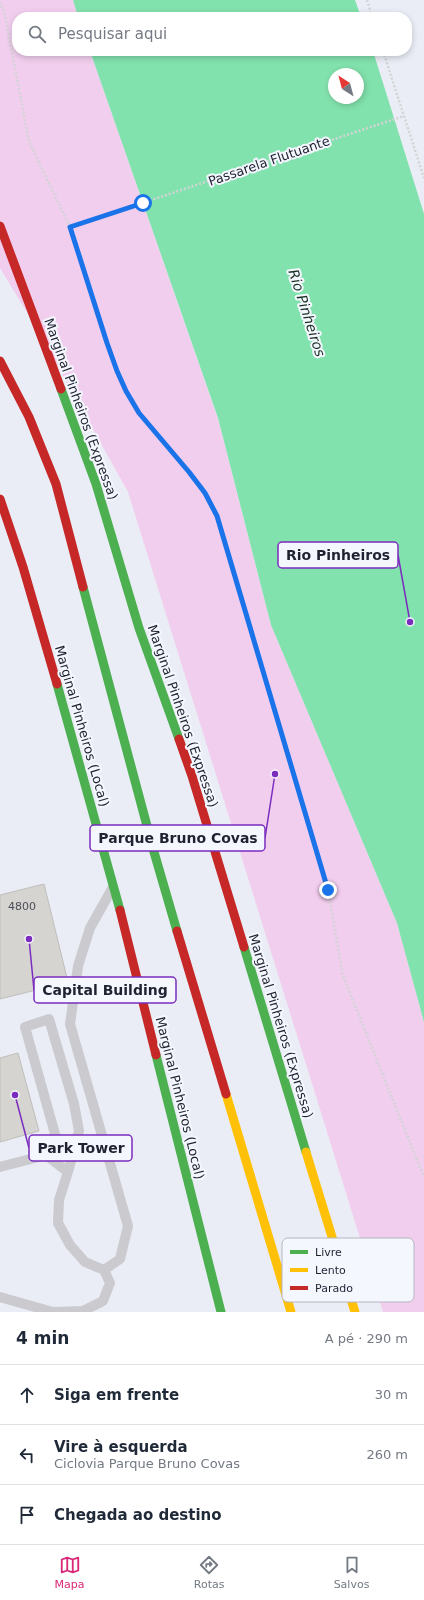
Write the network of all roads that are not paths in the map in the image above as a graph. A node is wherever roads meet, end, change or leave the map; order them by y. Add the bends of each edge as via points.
1 (0, 226) edge
2 (0, 360) edge
3 (0, 499) edge
4 (114, 884) junction
5 (46, 1155) junction
6 (0, 1167) edge
7 (68, 1172) junction
8 (332, 1238) edge
9 (104, 1270) junction
10 (282, 1286) edge
11 (0, 1297) edge
12 (288, 1302) edge
13 (352, 1302) edge
14 (221, 1312) edge
15 (291, 1312) edge
16 (355, 1312) edge

1 - 8 highway, Marginal Pinheiros (Expressa) via 96,484 139,628 192,776
2 - 10 highway via 29,417 56,484 154,852
3 - 4 highway, Marginal Pinheiros (Local) via 23,567
4 - 9 lane via 90,928 78,966 70,1024 128,1226 120,1259
4 - 14 highway, Marginal Pinheiros (Local)
5 - 6 lane
5 - 7 lane
5 - 7 lane via 55,1134 24,1027 49,1019 74,1104 79,1131
7 - 9 lane via 59,1200 58,1223 70,1245 85,1262
9 - 11 lane via 110,1283 103,1301 83,1310 53,1312
12 - 15 highway
13 - 16 highway, Marginal Pinheiros (Expressa)

